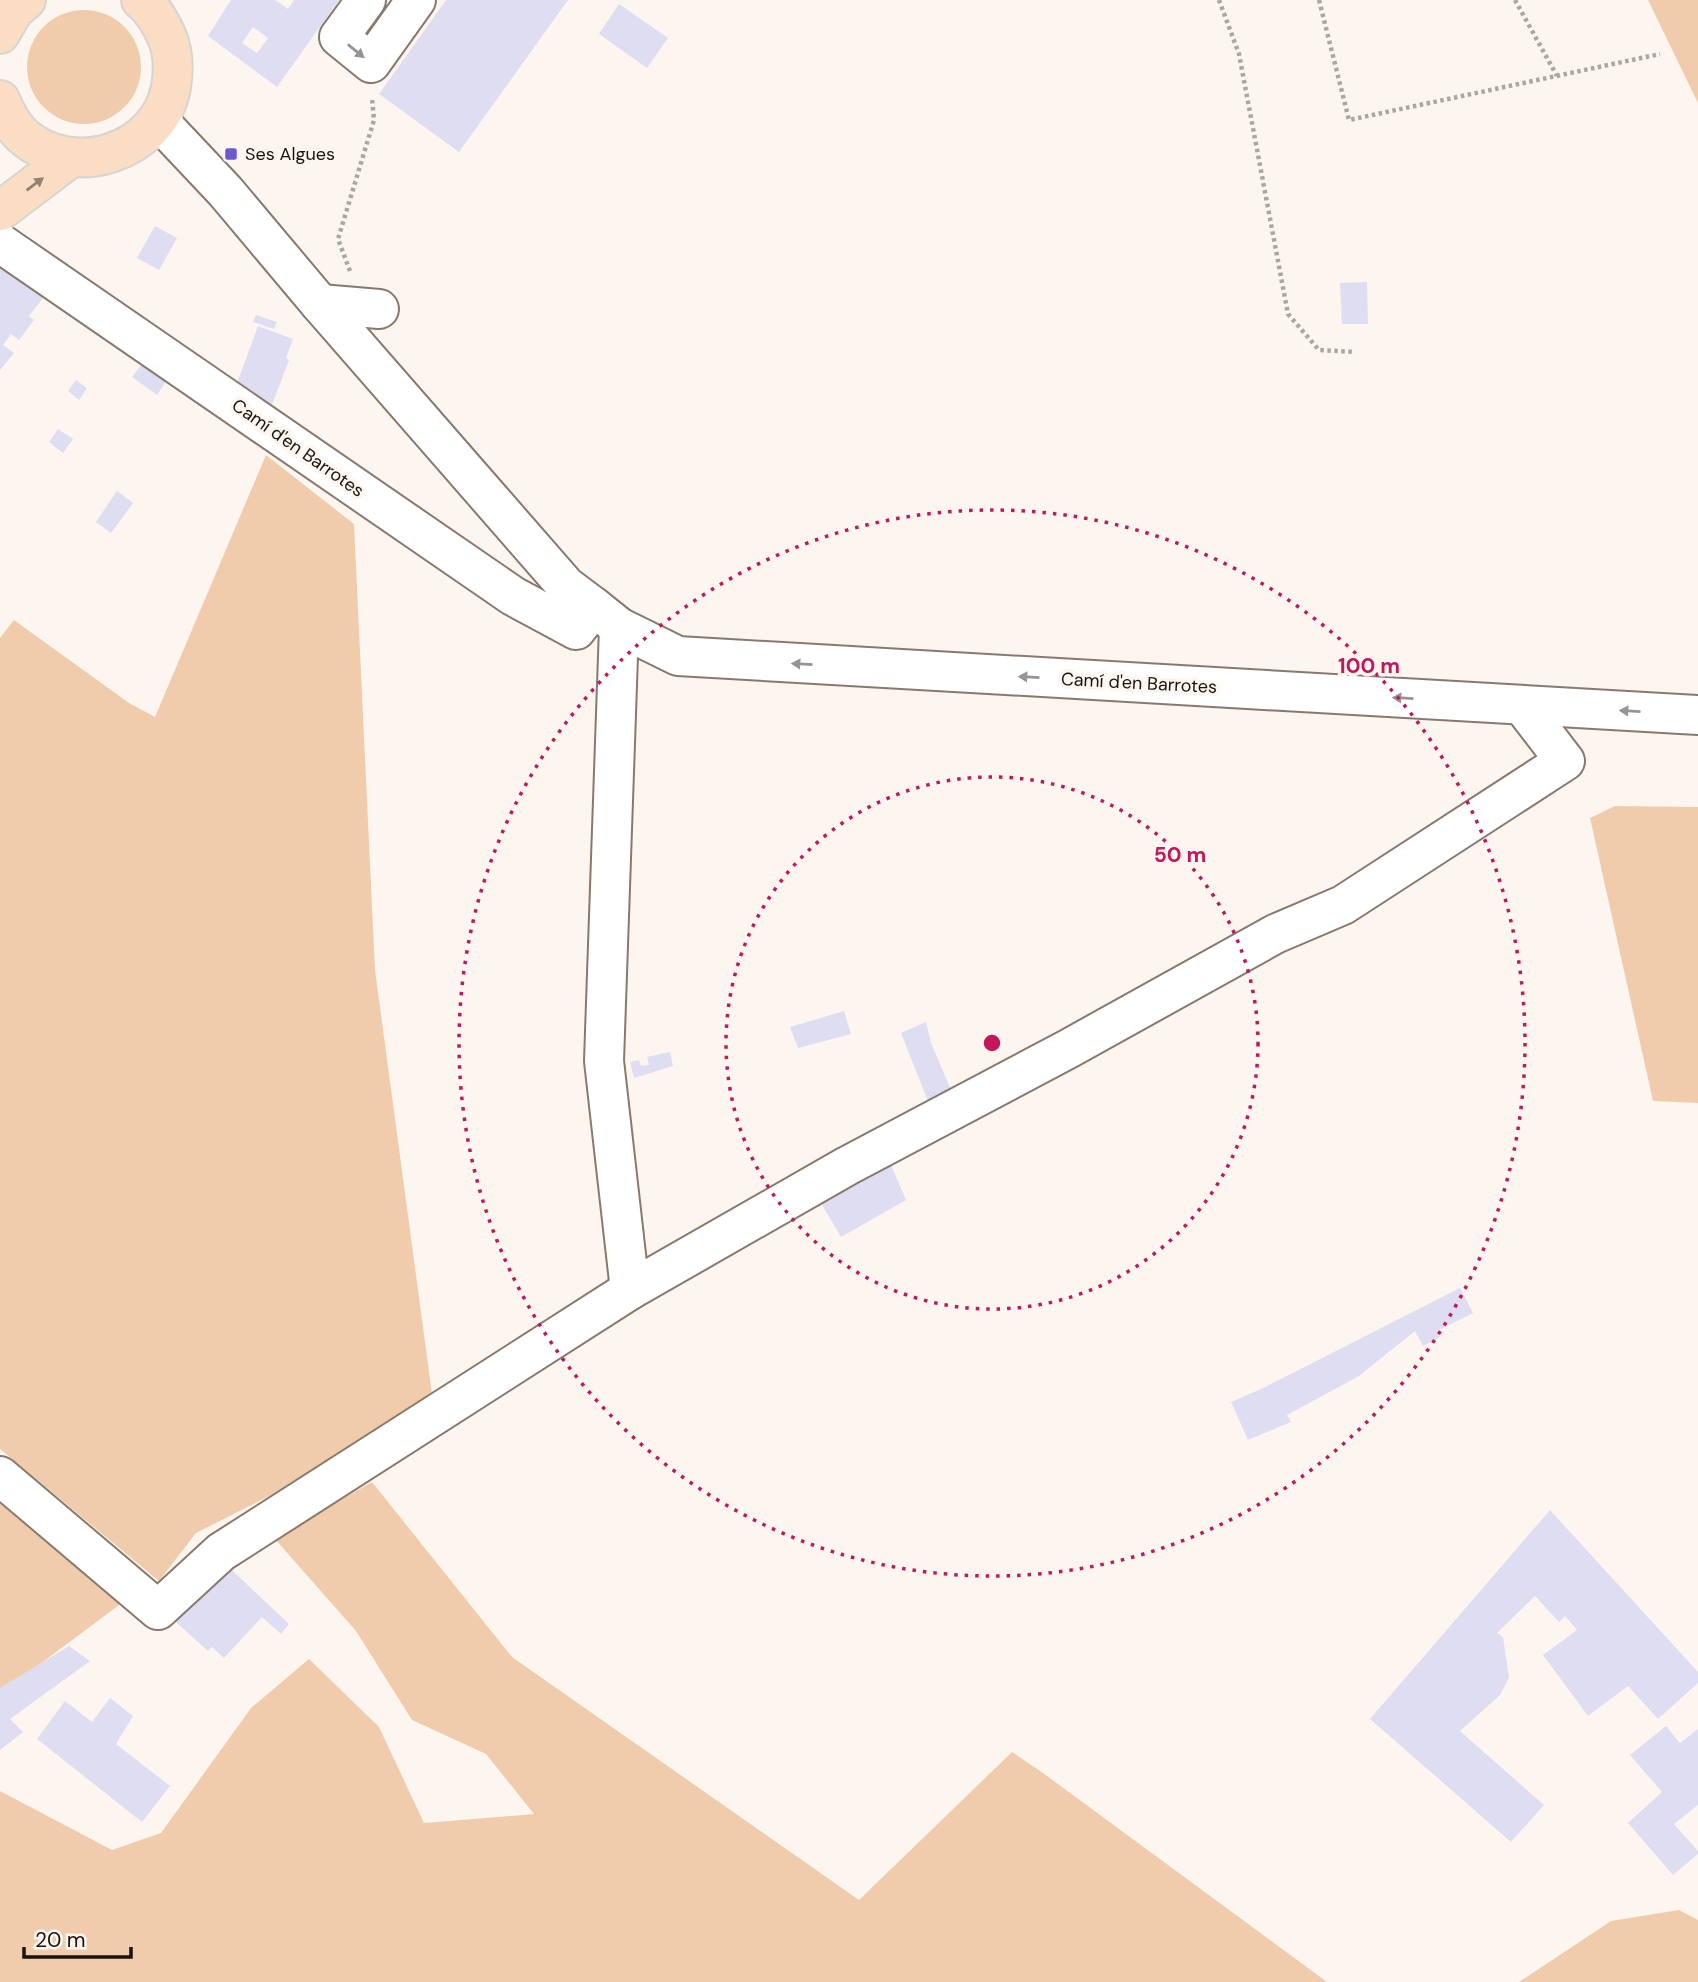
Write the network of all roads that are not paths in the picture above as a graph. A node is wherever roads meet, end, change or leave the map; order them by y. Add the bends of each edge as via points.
1 (26, 0) edge
2 (366, 0) edge
3 (416, 0) edge
4 (157, 7) edge
5 (0, 33) edge
6 (0, 100) edge
7 (158, 120) junction
8 (70, 158) junction
9 (0, 211) edge
10 (0, 243) edge
11 (320, 304) junction
12 (371, 308) road end
13 (592, 598) junction
14 (1522, 705) junction
15 (1698, 715) edge
16 (631, 1290) junction
17 (0, 1476) edge

1 - 5 main road
2 -> 3 street via 339,37 371,63
4 - 7 main road via 174,71
6 - 8 main road via 23,136
7 - 8 main road via 119,152
7 - 11 street, Camí d'en Barrotes
9 -> 8 main road
10 - 13 street, Camí d'en Barrotes via 513,596 576,630
11 - 12 street
11 - 13 street, Camí d'en Barrotes
14 -> 13 street, Camí d'en Barrotes via 678,656
13 - 16 street via 604,1061
15 -> 14 street, Camí d'en Barrotes
14 - 16 street via 1565,761 1343,905 1275,934
16 - 17 street via 221,1552 158,1609

